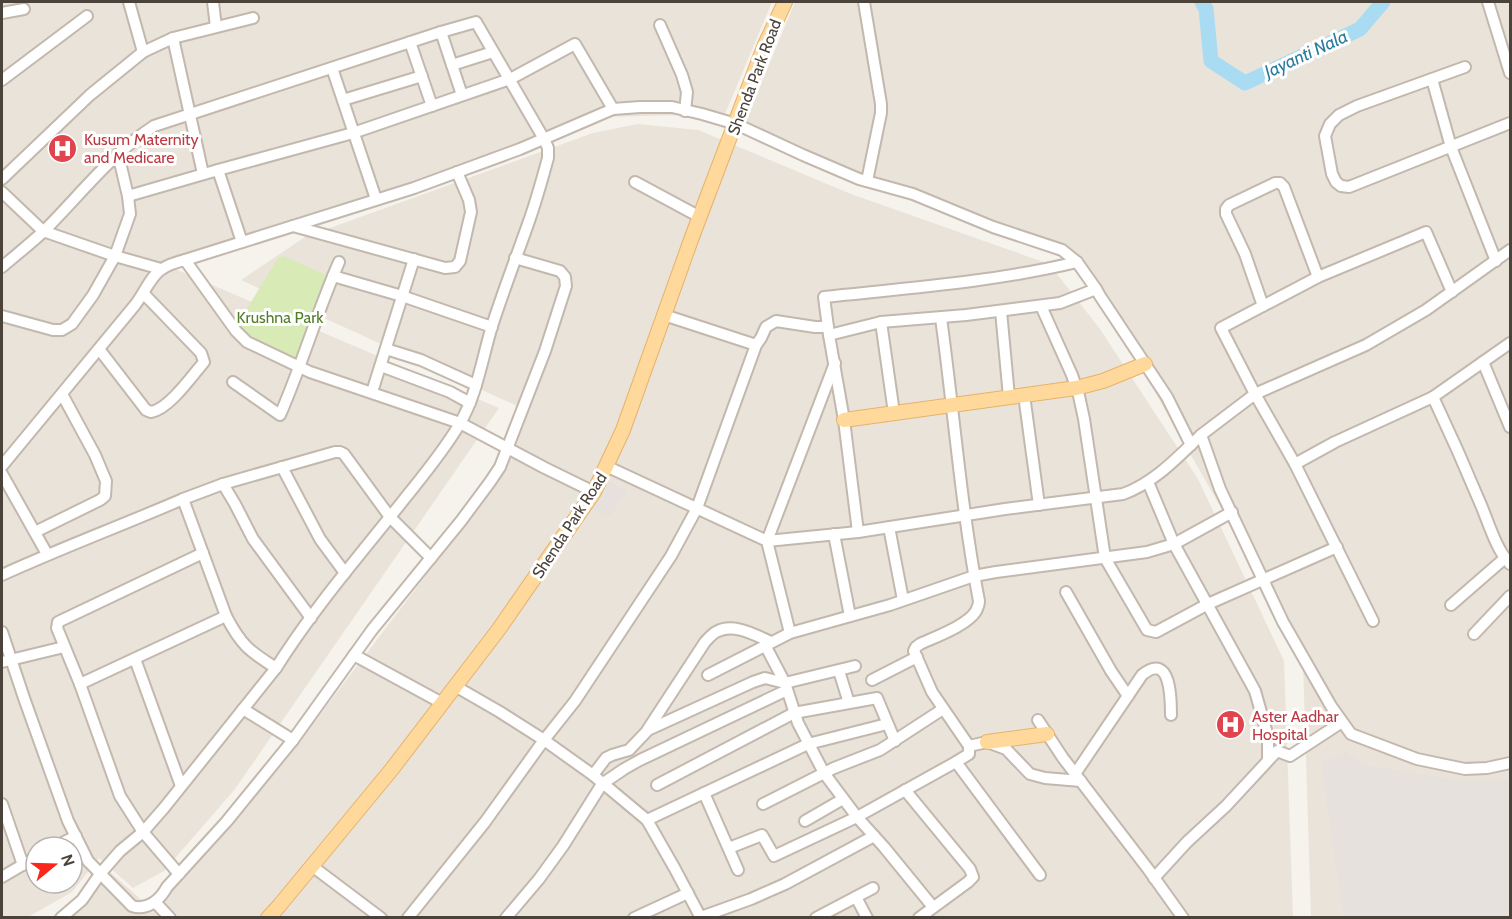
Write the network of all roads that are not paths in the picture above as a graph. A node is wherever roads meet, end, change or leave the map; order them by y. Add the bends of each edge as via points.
1 (129, 2) edge
2 (213, 2) edge
3 (785, 2) edge
4 (864, 2) edge
5 (1488, 2) edge
6 (24, 9) dead end
7 (2, 13) edge
8 (87, 16) dead end
9 (253, 18) dead end
10 (660, 25) dead end
11 (216, 27) junction
12 (441, 32) junction
13 (172, 38) junction
14 (410, 42) junction
15 (143, 52) junction
16 (493, 52) junction
17 (452, 65) junction
18 (1465, 67) dead end
19 (332, 68) junction
20 (1510, 73) edge
21 (422, 76) junction
22 (510, 79) junction
23 (1432, 79) junction
24 (2, 80) edge
25 (462, 95) junction
26 (343, 100) junction
27 (432, 106) junction
28 (613, 109) junction
29 (685, 111) junction
30 (190, 115) junction
31 (1510, 123) edge
32 (736, 124) junction
33 (353, 133) junction
34 (544, 139) junction
35 (1451, 147) junction
36 (118, 154) junction
37 (218, 170) junction
38 (457, 172) junction
39 (203, 174) junction
40 (2, 179) edge
41 (635, 182) dead end
42 (867, 182) junction
43 (2, 192) edge
44 (128, 196) junction
45 (376, 199) junction
46 (700, 217) junction
47 (292, 225) junction
48 (43, 231) junction
49 (242, 242) junction
50 (1510, 250) edge
51 (115, 256) junction
52 (515, 258) junction
53 (414, 259) junction
54 (185, 260) junction
55 (1496, 261) junction
56 (339, 262) dead end
57 (1077, 262) junction
58 (2, 267) edge
59 (161, 269) junction
60 (333, 276) junction
61 (1318, 277) junction
62 (1096, 289) junction
63 (1452, 292) junction
64 (144, 294) junction
65 (402, 296) junction
66 (1041, 306) junction
67 (1263, 306) junction
68 (1000, 311) junction
69 (663, 315) junction
70 (2, 316) edge
71 (941, 318) junction
72 (881, 322) junction
73 (492, 327) junction
74 (828, 331) junction
75 (1510, 343) edge
76 (756, 345) junction
77 (99, 349) junction
78 (386, 349) junction
79 (1483, 362) junction
80 (835, 363) junction
81 (1145, 364) junction
82 (381, 366) junction
83 (299, 367) junction
84 (233, 382) dead end
85 (476, 386) junction
86 (1076, 388) junction
87 (372, 392) junction
88 (62, 394) junction
89 (1255, 394) junction
90 (1024, 395) junction
91 (1010, 397) junction
92 (1433, 397) junction
93 (470, 403) junction
94 (953, 405) junction
95 (894, 413) junction
96 (844, 420) junction
97 (460, 423) junction
98 (1510, 427) edge
99 (1201, 435) junction
100 (1191, 445) junction
101 (508, 449) junction
102 (1295, 465) junction
103 (2, 466) edge
104 (606, 466) junction
105 (282, 467) junction
106 (2, 474) edge
107 (1148, 482) junction
108 (223, 484) junction
109 (594, 492) junction
110 (183, 499) junction
111 (1096, 499) junction
112 (1039, 505) junction
113 (697, 508) junction
114 (1232, 512) junction
115 (964, 516) junction
116 (390, 517) junction
117 (889, 527) junction
118 (35, 532) junction
119 (858, 532) junction
120 (834, 534) junction
121 (767, 541) junction
122 (1174, 544) junction
123 (1337, 547) junction
124 (203, 553) junction
125 (48, 554) junction
126 (431, 558) junction
127 (1105, 558) junction
128 (1508, 561) edge
129 (345, 573) junction
130 (2, 575) edge
131 (974, 576) junction
132 (1263, 580) junction
133 (1066, 592) dead end
134 (1510, 596) edge
135 (903, 600) junction
136 (1208, 604) junction
137 (1451, 605) dead end
138 (226, 616) junction
139 (850, 616) junction
140 (311, 618) junction
141 (1373, 621) dead end
142 (2, 632) edge
143 (790, 633) junction
144 (1474, 634) dead end
145 (768, 643) junction
146 (64, 647) junction
147 (354, 655) junction
148 (917, 657) junction
149 (135, 658) junction
150 (6, 661) edge
151 (855, 666) dead end
152 (276, 668) junction
153 (839, 671) junction
154 (708, 675) dead end
155 (872, 680) dead end
156 (80, 684) junction
157 (455, 686) junction
158 (786, 686) junction
159 (1128, 696) junction
160 (442, 703) junction
161 (849, 703) junction
162 (243, 709) junction
163 (944, 709) junction
164 (794, 713) junction
165 (1171, 715) dead end
166 (1038, 720) dead end
167 (1342, 722) junction
168 (887, 724) junction
169 (648, 730) junction
170 (1047, 734) junction
171 (293, 740) junction
172 (544, 740) junction
173 (895, 741) junction
174 (987, 742) junction
175 (808, 744) junction
176 (969, 746) junction
177 (1269, 760) junction
178 (956, 762) junction
179 (1510, 763) edge
180 (824, 773) junction
181 (593, 775) junction
182 (1078, 778) junction
183 (602, 784) junction
184 (657, 785) dead end
185 (182, 786) junction
186 (905, 790) junction
187 (705, 792) junction
188 (843, 799) junction
189 (2, 804) edge
190 (764, 804) dead end
191 (857, 817) junction
192 (646, 820) junction
193 (805, 821) dead end
194 (143, 832) junction
195 (76, 835) edge
196 (873, 836) junction
197 (729, 848) junction
198 (84, 853) edge
199 (23, 865) joint
200 (312, 866) junction
201 (738, 870) dead end
202 (100, 874) junction
203 (179, 874) junction
204 (1040, 875) dead end
205 (2, 877) edge
206 (1154, 878) junction
207 (873, 888) dead end
208 (688, 893) junction
209 (856, 897) junction
210 (155, 902) junction
211 (933, 907) junction
212 (821, 916) edge
213 (637, 917) edge
214 (701, 917) edge
215 (62, 918) edge
216 (170, 918) edge
217 (268, 918) edge
218 (381, 918) edge
219 (408, 918) edge
220 (506, 918) edge
221 (867, 918) edge
222 (918, 918) edge
223 (1183, 918) edge

1 - 15 street
2 - 11 street
3 - 32 main road, Shenda Park Road
4 - 42 street via 881,104
5 - 20 street
6 - 7 street
8 - 24 street
9 - 11 street
10 - 29 street via 687,92
11 - 13 street
12 - 14 street
12 - 16 street via 476,22
12 - 17 street
13 - 15 street
13 - 30 street
14 - 19 street
14 - 21 street
15 - 40 street via 90,95
16 - 17 street
16 - 22 street
17 - 25 street
18 - 23 street
19 - 26 street
19 - 30 street
21 - 26 street
21 - 27 street
22 - 25 street
22 - 28 street via 576,44
22 - 34 street
23 - 35 street
23 - 35 street via 1339,115 1325,136 1332,174 1341,186 1349,187
25 - 27 street
26 - 33 street
27 - 33 street
28 - 29 street via 640,106
28 - 34 street
29 - 32 street
30 - 36 street via 154,126
30 - 39 street
31 - 35 street
32 - 42 street
32 - 46 main road, Shenda Park Road
33 - 37 street
33 - 45 street
34 - 38 street
34 - 52 street via 548,159
35 - 55 street
36 - 44 street
36 - 48 street
37 - 39 street
37 - 49 street
38 - 45 street
38 - 53 street via 471,212 460,261 455,267 445,268
39 - 44 street
41 - 46 street
42 - 57 street via 913,194 1062,250
43 - 48 street
44 - 51 street via 130,214
45 - 47 street
46 - 69 main road, Shenda Park Road
47 - 49 street
47 - 53 street
48 - 51 street
48 - 58 street
49 - 54 street
50 - 55 street
51 - 59 street
51 - 70 street via 93,296 72,324 62,330
52 - 73 street
52 - 101 street via 560,271 566,286
53 - 65 street
54 - 59 street
54 - 83 street via 247,342
55 - 63 street
56 - 60 street
57 - 62 street
57 - 74 street via 978,281 824,297
59 - 64 street
60 - 65 street
60 - 83 street
61 - 63 street via 1426,232
61 - 67 street
61 - 67 street via 1280,183 1229,205 1226,214
62 - 66 street
62 - 81 street
63 - 89 street via 1366,345
64 - 77 street
64 - 77 street via 201,353 204,362 162,408 151,412
65 - 73 street
65 - 78 street
66 - 68 street
66 - 86 street
67 - 89 street via 1221,328
68 - 71 street
68 - 91 street
69 - 76 street
69 - 104 main road, Shenda Park Road via 623,430
71 - 72 street
71 - 94 street
72 - 74 street
72 - 95 street
73 - 85 street
74 - 76 street via 776,321 766,327
74 - 80 street
75 - 79 street
76 - 113 street
77 - 88 street
78 - 82 street
78 - 85 street via 422,360
79 - 92 street
79 - 98 street
80 - 96 street
80 - 121 street
81 - 86 main road
81 - 100 street
82 - 87 street
82 - 93 street
83 - 84 street via 280,415
83 - 87 street
85 - 93 street
86 - 90 main road
86 - 111 street
87 - 97 street
88 - 103 street
88 - 118 street via 95,455 106,491 100,500
89 - 99 street
89 - 102 street
90 - 91 main road
90 - 112 street
91 - 94 main road
92 - 102 street
92 - 128 street
93 - 97 street
94 - 95 main road
94 - 115 street
95 - 96 main road
96 - 119 street
97 - 101 street
97 - 116 street
99 - 100 street
99 - 114 street
100 - 107 street
101 - 109 street
101 - 126 street via 490,483
102 - 123 street
104 - 109 main road, Shenda Park Road
104 - 113 street
105 - 108 street
105 - 116 street via 340,452
105 - 129 street via 320,538
106 - 118 street
107 - 111 street via 1123,494
107 - 122 street
108 - 110 street
108 - 140 street via 252,539
109 - 157 main road, Shenda Park Road
110 - 124 street
110 - 125 street
111 - 112 street
111 - 127 street
112 - 115 street
113 - 121 street
113 - 172 street via 665,565 575,701
114 - 122 street
114 - 132 street
115 - 117 street
115 - 131 street
116 - 126 street
116 - 129 street
117 - 119 street
117 - 135 street
118 - 125 street
119 - 120 street
120 - 121 street
120 - 139 street
121 - 143 street
122 - 127 street
122 - 136 street
123 - 132 street
123 - 141 street
124 - 138 street
124 - 146 street via 58,622
125 - 130 street
126 - 147 street
127 - 131 street
127 - 136 street via 1147,630 1156,632
128 - 137 street
129 - 140 street
131 - 135 street
131 - 148 street via 977,610 962,624 915,647
132 - 136 street
132 - 167 street
133 - 159 street
134 - 144 street
135 - 139 street
136 - 177 street via 1255,691 1268,737
138 - 149 street
138 - 152 street via 247,649
139 - 143 street
140 - 152 street
142 - 150 street
143 - 145 street
145 - 154 street
145 - 158 street
145 - 169 street via 737,629 716,632 705,642
146 - 150 street
146 - 156 street
147 - 160 street
147 - 171 street
148 - 155 street
148 - 163 street
149 - 156 street
149 - 185 street
150 - 195 street
151 - 153 street
152 - 162 street
153 - 158 street
153 - 161 street
156 - 194 street via 120,796
157 - 160 main road, Shenda Park Road
157 - 172 street
158 - 164 street
158 - 169 street via 771,679 760,680
158 - 183 street via 640,760
159 - 165 street via 1147,670 1161,670 1170,687
159 - 182 street
160 - 200 main road, Shenda Park Road
161 - 164 street
161 - 168 street via 877,698
162 - 171 street
162 - 185 street
163 - 173 street
163 - 176 street
164 - 175 street
164 - 184 street
166 - 170 street
167 - 177 street via 1290,756 1277,751
167 - 179 street via 1351,734 1417,759 1466,769
168 - 173 street
168 - 175 street
169 - 181 street via 629,750 606,758
170 - 174 main road
170 - 182 street
171 - 203 street
172 - 181 street
172 - 219 street
173 - 180 street
174 - 176 street
174 - 182 street via 1006,749 1030,774
175 - 180 street
175 - 187 street
176 - 178 street via 969,754
177 - 206 street
178 - 186 street
178 - 204 street
180 - 188 street
180 - 190 street
181 - 183 street
182 - 206 street
183 - 192 street
183 - 220 street via 563,846
185 - 194 street
186 - 191 street
186 - 211 street via 972,873 968,882
187 - 192 street
187 - 197 street
188 - 191 street
188 - 193 street
189 - 199 street
191 - 196 street
191 - 197 street via 774,856 762,835
192 - 208 street
194 - 202 street
194 - 203 street
196 - 211 street
196 - 214 street via 785,884
197 - 201 street
198 - 202 street
199 - 205 street
200 - 217 main road, Shenda Park Road
200 - 218 street
202 - 210 street via 132,906
202 - 215 street
203 - 210 street
206 - 223 street
207 - 209 street
208 - 213 street
208 - 214 street
209 - 212 street
209 - 221 street
210 - 216 street
211 - 222 street

